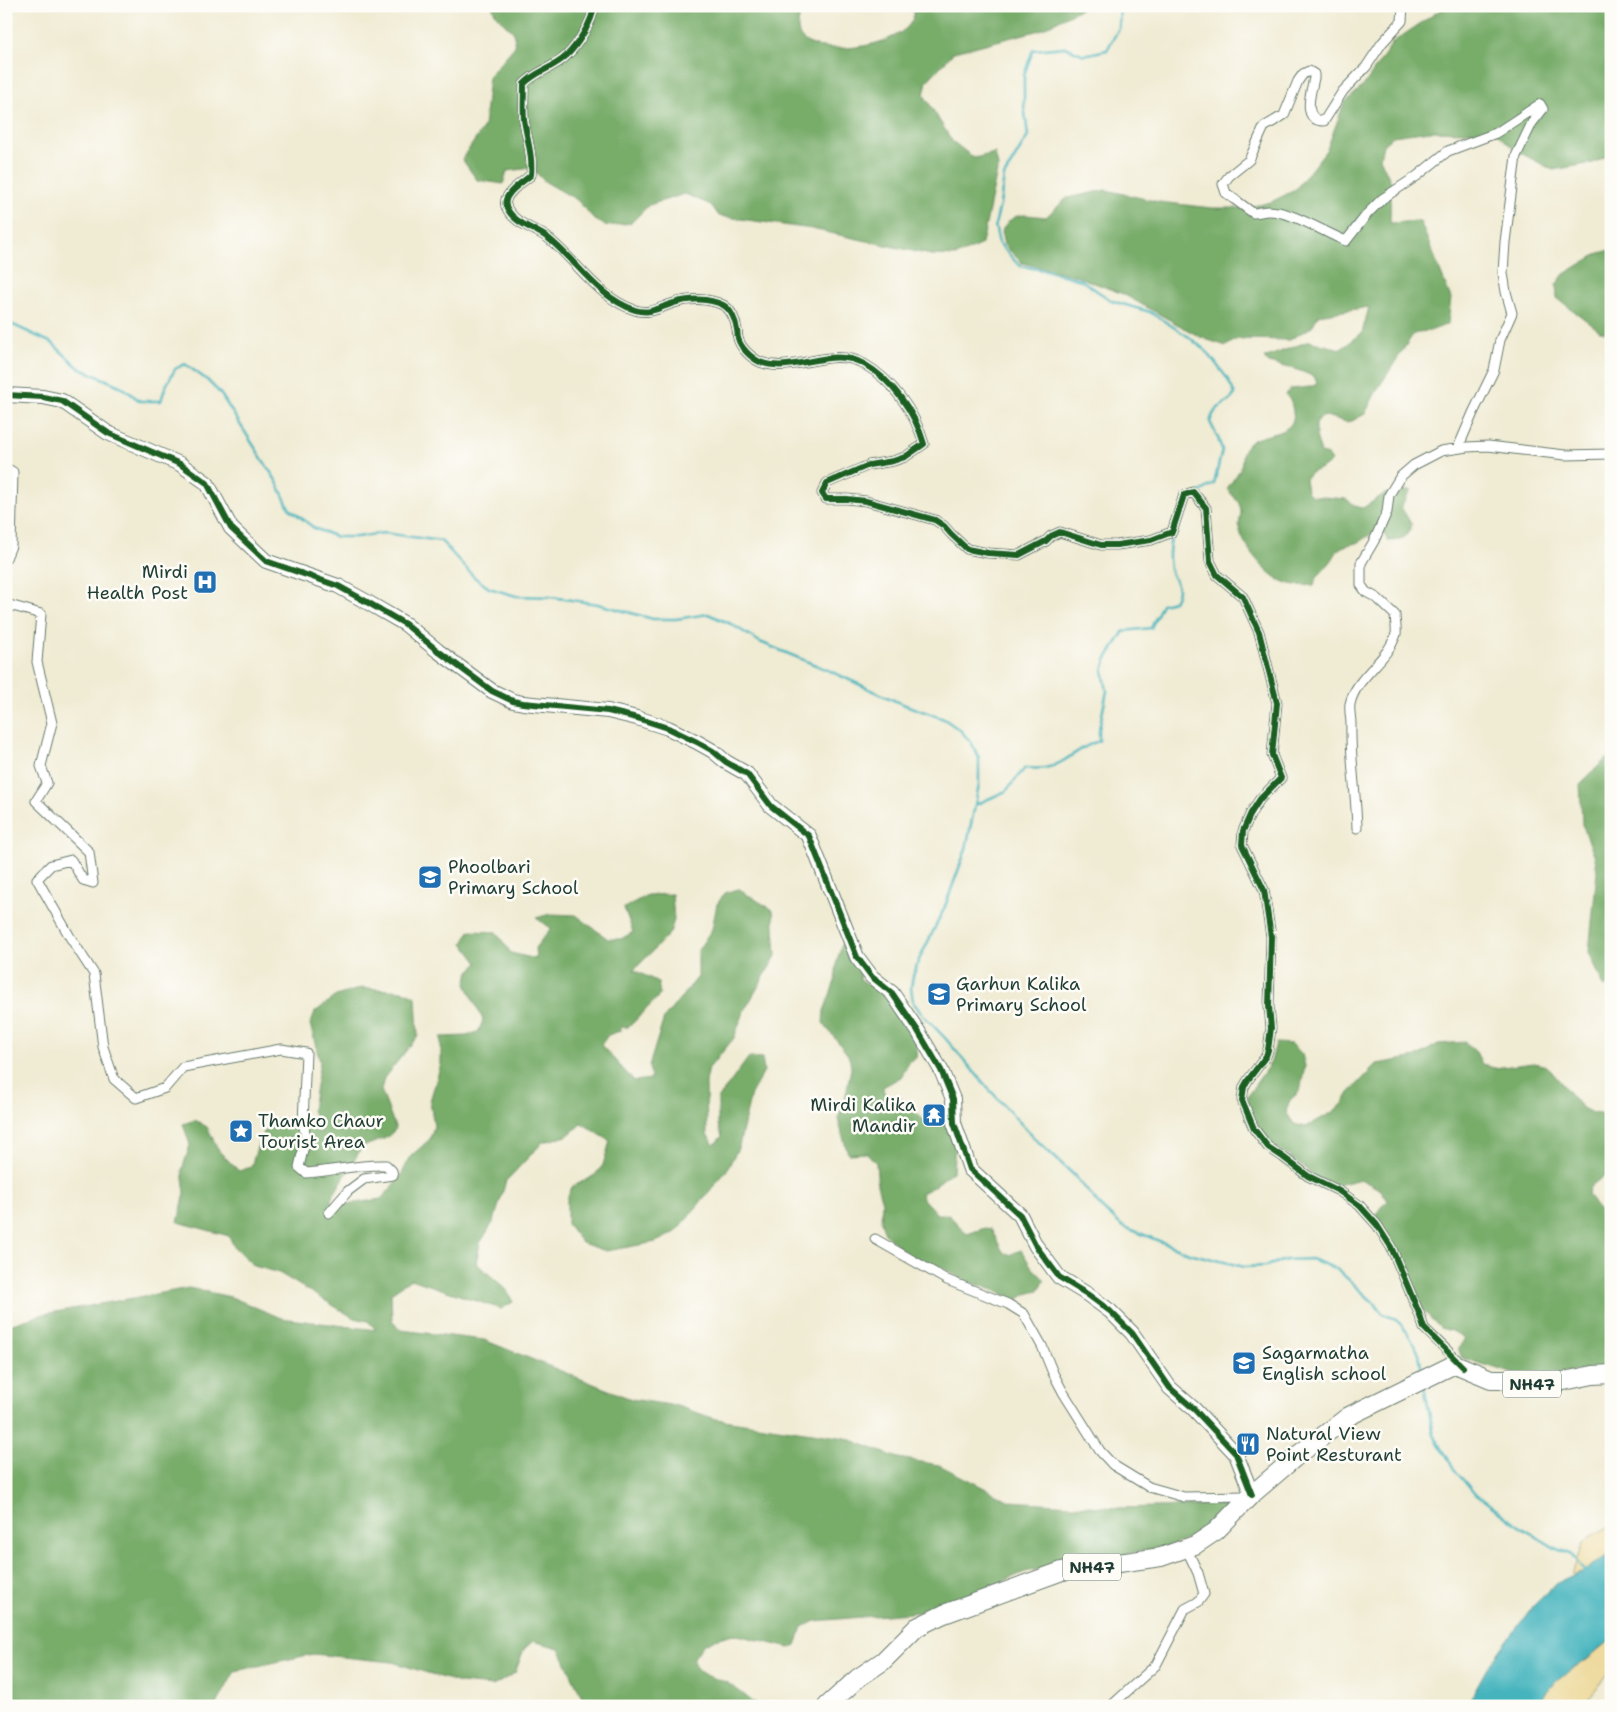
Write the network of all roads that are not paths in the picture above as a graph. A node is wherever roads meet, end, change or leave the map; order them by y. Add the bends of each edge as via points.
1 (594, 6) edge
2 (1403, 6) edge
3 (6, 395) edge
4 (1458, 448) junction
5 (1611, 454) edge
6 (8, 470) edge
7 (6, 558) edge
8 (6, 604) edge
9 (1357, 828) dead end
10 (329, 1213) dead end
11 (875, 1239) dead end
12 (1460, 1366) junction
13 (1611, 1374) edge
14 (1251, 1495) junction
15 (1186, 1548) junction
16 (827, 1706) edge
17 (1111, 1706) edge

1 - 12 street via 590,20 566,57 531,76 524,84 524,120 529,138 531,175 509,194 506,206 515,219 547,238 612,299 636,310 653,312 690,300 711,301 724,305 730,311 738,338 749,356 759,362 791,366 833,357 863,363 877,373 908,408 924,444 905,457 869,465 827,483 822,493 826,499 866,501 909,512 936,520 968,549 1019,555 1060,532 1101,545 1151,540 1172,532 1184,496 1193,492 1206,508 1210,560 1217,575 1243,597 1259,632 1277,703 1272,755 1280,778 1260,799 1243,831 1242,845 1264,890 1271,937 1271,1028 1266,1056 1248,1080 1242,1100 1254,1129 1268,1147 1308,1176 1360,1206 1377,1225 1391,1248 1424,1328
2 - 4 street via 1402,21 1343,91 1324,121 1318,121 1310,113 1314,74 1309,71 1298,81 1284,115 1264,126 1248,160 1222,184 1226,193 1253,213 1268,211 1294,216 1346,241 1382,199 1448,151 1496,132 1540,104 1543,109 1516,156 1503,273 1512,313 1500,340 1494,370
3 - 14 street via 62,401 108,433 180,464 207,483 231,528 260,557 276,566 338,586 367,602 405,624 492,691 523,703 608,711 638,718 697,742 746,774 771,806 809,836 857,957 872,977 892,993 941,1070 953,1099 954,1123 970,1169 1020,1215 1036,1246 1059,1277 1110,1311 1132,1333 1170,1388 1236,1454
4 - 5 street via 1488,446 1565,455
4 - 9 street via 1441,451 1414,465 1400,477 1388,495 1387,512 1361,563 1361,585 1395,615 1396,633 1385,656 1353,692 1350,746
6 - 7 street via 11,546
8 - 10 street via 41,614 38,662 52,723 41,766 47,783 36,801 89,852 93,883 83,880 71,860 51,865 37,879 94,974 103,1047 114,1080 136,1098 165,1088 184,1067 281,1049 306,1053 303,1123 306,1137 299,1167 306,1173 358,1165 386,1165 393,1175 364,1179 348,1191
11 - 14 street via 947,1280 1008,1304 1024,1314 1063,1392 1100,1451 1113,1465 1149,1486 1184,1497
12 - 13 highway, NH47 via 1491,1379 1524,1384
12 - 14 highway, NH47 via 1349,1416
14 - 15 highway, NH47 via 1216,1530
15 - 16 highway, NH47 via 1161,1557 1062,1571 944,1614 917,1627 883,1661
15 - 17 street via 1204,1594 1198,1602 1184,1609 1156,1665

